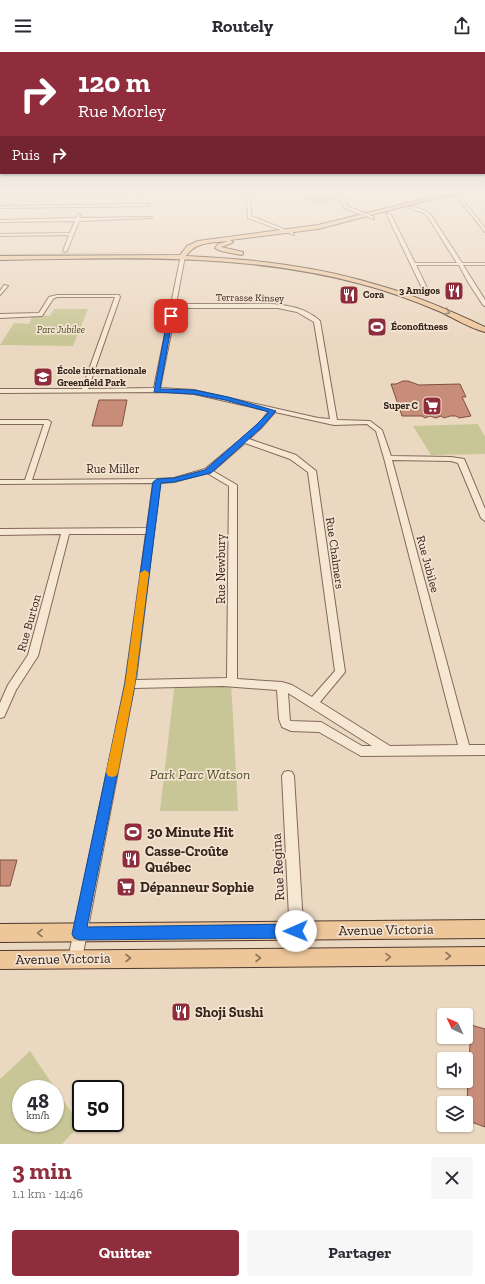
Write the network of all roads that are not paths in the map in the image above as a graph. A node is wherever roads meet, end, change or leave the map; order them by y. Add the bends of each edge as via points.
1 (69, 241) edge
2 (209, 241) edge
3 (238, 241) edge
4 (402, 241) edge
5 (446, 241) edge
6 (230, 242) junction
7 (194, 251) junction
8 (0, 252) edge
9 (65, 252) junction
10 (185, 254) junction
11 (248, 255) dead end
12 (256, 256) dead end
13 (0, 258) edge
14 (278, 260) junction
15 (413, 264) junction
16 (461, 264) junction
17 (485, 264) edge
18 (6, 286) dead end
19 (0, 294) edge
20 (420, 294) junction
21 (485, 304) edge
22 (173, 306) junction
23 (0, 316) edge
24 (485, 322) edge
25 (485, 330) edge
26 (157, 390) junction
27 (0, 391) edge
28 (84, 391) junction
29 (273, 411) junction
30 (0, 422) edge
31 (334, 423) junction
32 (244, 440) junction
33 (388, 458) junction
34 (208, 471) junction
35 (28, 481) junction
36 (0, 482) edge
37 (157, 482) junction
38 (485, 518) edge
39 (150, 531) junction
40 (0, 532) edge
41 (66, 532) junction
42 (232, 682) junction
43 (130, 684) junction
44 (282, 686) junction
45 (313, 703) junction
46 (0, 714) edge
47 (387, 750) junction
48 (465, 750) junction
49 (485, 750) edge
50 (288, 776) dead end
51 (485, 929) edge
52 (296, 931) junction
53 (0, 933) edge
54 (79, 934) junction
55 (485, 956) edge
56 (298, 957) junction
57 (75, 959) junction
58 (0, 960) edge

1 - 9 street
2 - 10 main road via 190,246
3 - 6 main road
4 - 15 street
5 - 16 street
6 - 7 main road via 203,245
6 - 11 main road via 218,248
7 - 10 main road
7 - 14 main road
8 - 9 main road
9 - 10 main road
10 - 13 main road
10 - 22 street
10 -> 25 main road via 270,264 350,279 417,300
12 - 14 main road
14 - 20 main road via 356,275
15 - 16 street
15 - 20 street via 426,290
16 - 17 street
16 - 21 street
18 - 19 street
20 - 24 main road
22 - 26 street
22 - 31 street, Terrasse Kinsey via 278,306 293,308 313,317 317,321
23 - 28 street via 40,315 51,298 57,296 117,296 114,312
26 - 28 street, Rue Jubilee
26 - 29 street, Rue Jubilee via 194,392
27 - 28 street, Rue Jubilee
29 - 31 street, Rue Jubilee
29 - 32 street, Rue Miller
30 - 35 street via 48,422
31 - 33 street, Rue Jubilee via 368,422 379,430
32 - 34 street, Rue Miller
32 - 45 street, Rue Chalmers via 293,457 312,471 340,672
33 - 38 street via 461,461
33 - 48 street, Rue Jubilee
34 - 37 street, Rue Miller
34 - 42 street, Rue Newbury via 233,485
35 - 36 street, Rue Miller
35 - 37 street, Rue Miller
37 - 39 street
39 - 41 street
39 - 43 street
40 - 41 street
41 - 46 street, Rue Burton via 34,656 12,688
42 - 43 street
42 - 44 street
43 - 54 street
44 - 45 street
44 - 47 street via 286,724 321,727 361,751
45 - 47 street
47 - 48 street
48 - 49 street
50 - 52 street, Rue Regina
51 - 52 main road, Avenue Victoria
52 - 54 main road, Avenue Victoria
52 - 56 street, Rue Regina
54 -> 53 main road, Avenue Victoria
54 - 57 street
56 -> 55 main road, Avenue Victoria
57 -> 56 main road, Avenue Victoria
57 - 58 main road, Avenue Victoria

